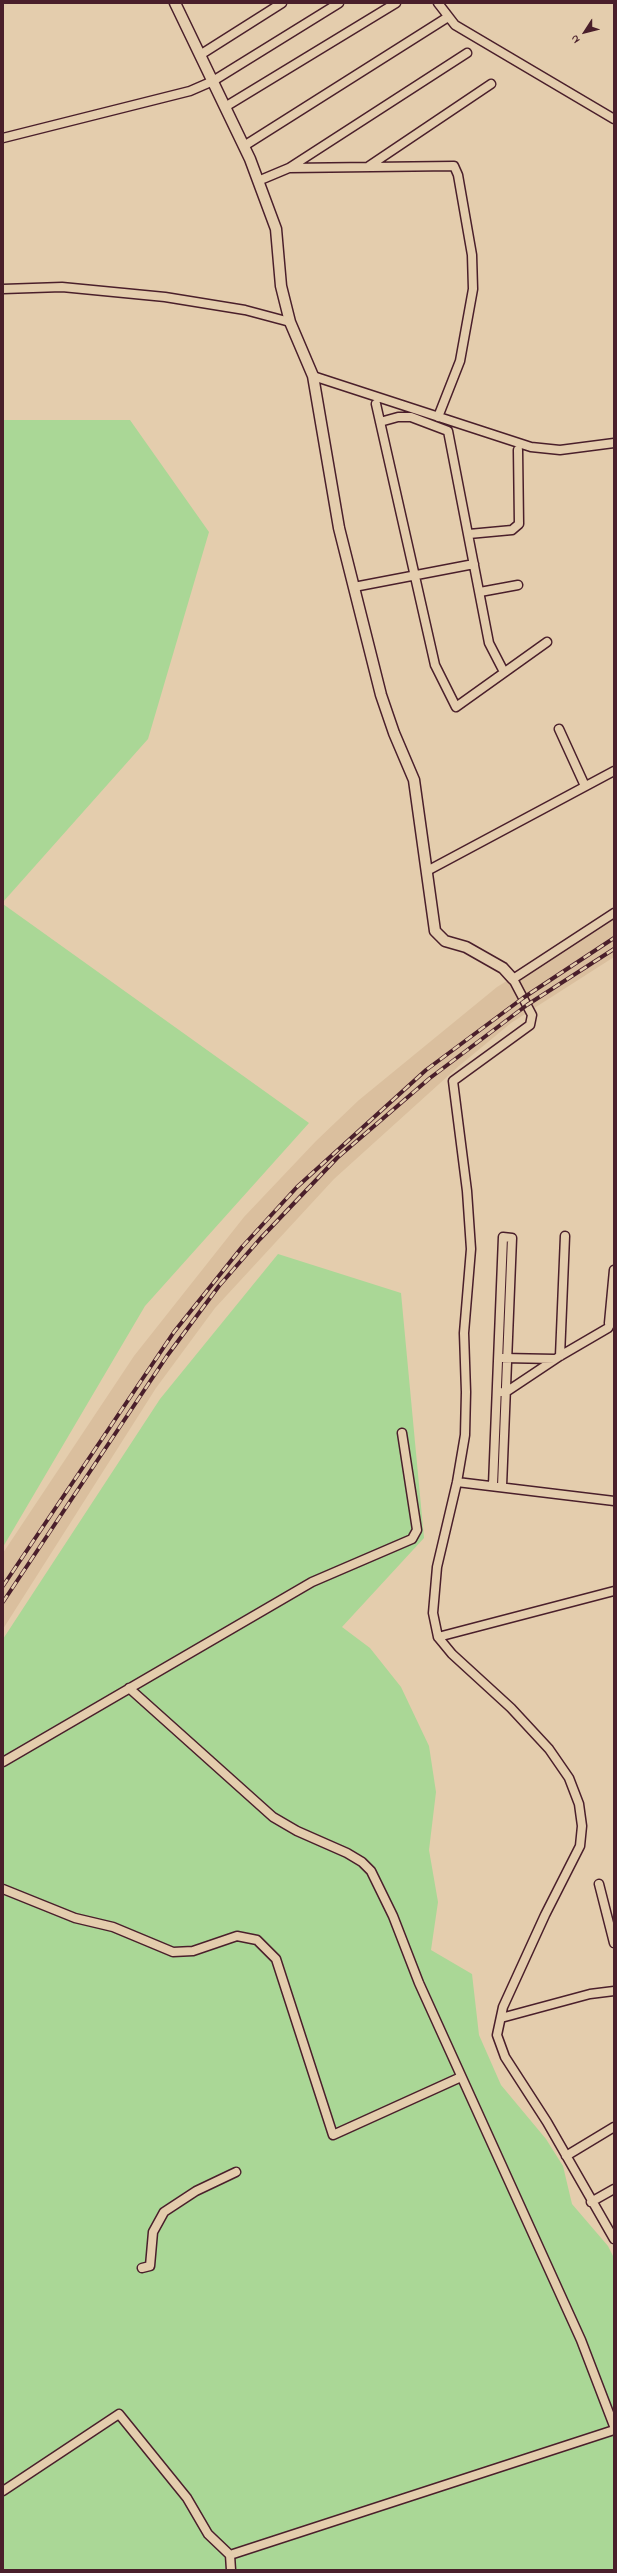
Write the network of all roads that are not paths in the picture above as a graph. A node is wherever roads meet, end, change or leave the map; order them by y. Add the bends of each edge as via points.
1 (175, 3) edge
2 (282, 3) edge
3 (339, 3) edge
4 (396, 3) edge
5 (438, 3) edge
6 (448, 17) junction
7 (467, 53) dead end
8 (200, 55) junction
9 (213, 81) junction
10 (491, 84) dead end
11 (225, 107) junction
12 (614, 119) edge
13 (3, 138) edge
14 (244, 146) junction
15 (368, 166) junction
16 (289, 168) junction
17 (258, 181) junction
18 (3, 289) edge
19 (290, 322) junction
20 (313, 376) junction
21 (376, 404) dead end
22 (438, 417) junction
23 (380, 422) junction
24 (614, 442) edge
25 (518, 450) dead end
26 (469, 534) junction
27 (474, 564) junction
28 (414, 576) junction
29 (518, 585) dead end
30 (354, 587) junction
31 (480, 592) junction
32 (547, 642) dead end
33 (504, 672) junction
34 (559, 729) dead end
35 (614, 771) edge
36 (586, 786) junction
37 (427, 871) junction
38 (614, 913) edge
39 (513, 979) junction
40 (565, 1236) dead end
41 (614, 1270) edge
42 (500, 1291) junction
43 (510, 1292) junction
44 (614, 1317) edge
45 (608, 1328) junction
46 (498, 1358) junction
47 (507, 1358) junction
48 (557, 1358) junction
49 (496, 1391) junction
50 (506, 1392) junction
51 (402, 1433) dead end
52 (458, 1482) junction
53 (493, 1485) junction
54 (502, 1486) junction
55 (613, 1499) edge
56 (614, 1591) edge
57 (438, 1637) junction
58 (129, 1688) junction
59 (3, 1762) edge
60 (599, 1884) dead end
61 (3, 1889) edge
62 (614, 1944) edge
63 (614, 1991) edge
64 (501, 2018) junction
65 (461, 2077) junction
66 (614, 2127) edge
67 (566, 2156) junction
68 (236, 2172) dead end
69 (614, 2189) edge
70 (591, 2202) junction
71 (614, 2239) edge
72 (142, 2268) dead end
73 (614, 2426) edge
74 (614, 2430) edge
75 (3, 2491) edge
76 (230, 2555) junction
77 (231, 2570) edge

1 - 8 street
2 - 8 street
3 - 9 street
4 - 11 street
5 - 6 street
6 - 12 street via 455,25 477,39
6 - 14 street
7 - 16 street
8 - 9 street
9 - 11 street
9 - 13 street via 190,91
10 - 15 street
11 - 14 street
14 - 17 street
15 - 16 street
15 - 22 street via 454,166 458,175 472,255 473,289 460,361
16 - 17 street
17 - 19 street via 276,228 281,286
18 - 19 street via 62,288 165,297 245,310
19 - 20 street
20 - 22 street
20 - 30 street via 340,528
21 - 23 street
22 - 24 street via 531,447 560,450
23 - 26 street via 405,417 448,431
23 - 28 street
25 - 26 street via 519,524 512,530
26 - 27 street
27 - 28 street
27 - 31 street
28 - 30 street
28 - 33 street via 435,665 456,707
29 - 31 street
30 - 37 street via 380,695 414,780
31 - 33 street via 489,643
32 - 33 street
34 - 36 street
35 - 36 street
36 - 37 street
37 - 39 street via 435,931 445,941 466,947 504,968
38 - 39 street
39 - 52 street via 532,1015 530,1025 453,1081 468,1191 471,1249 464,1333 464,1435
40 - 48 street
41 - 45 street
42 - 43 street
42 - 43 street via 502,1238 512,1238
42 - 46 street
43 - 47 street
44 - 45 street
45 - 48 street
46 - 47 street
46 - 49 street
47 - 48 street
47 - 50 street
48 - 50 street
49 - 50 street
49 - 53 street
50 - 54 street
51 - 58 street via 417,1530 412,1538 312,1582
52 - 53 street
52 - 57 street via 437,1567 433,1613
53 - 54 street
54 - 55 street
56 - 57 street
57 - 64 street via 452,1654 511,1708 549,1749 569,1778 579,1804 582,1826 580,1846 503,2007
58 - 59 street
58 - 65 street via 274,1817 297,1831 347,1853 371,1871 379,1884
60 - 62 street
61 - 65 street via 75,1918 113,1927 173,1952 193,1951 237,1936 257,1940 276,1959 333,2135
63 - 64 street via 590,1994
64 - 67 street via 497,2035 505,2057
65 - 73 street via 580,2340
66 - 67 street
67 - 70 street
68 - 72 street via 196,2191 164,2212 153,2232 150,2266
69 - 70 street
70 - 71 street
74 - 76 street
75 - 76 street via 119,2414 187,2498 208,2534
76 - 77 street

